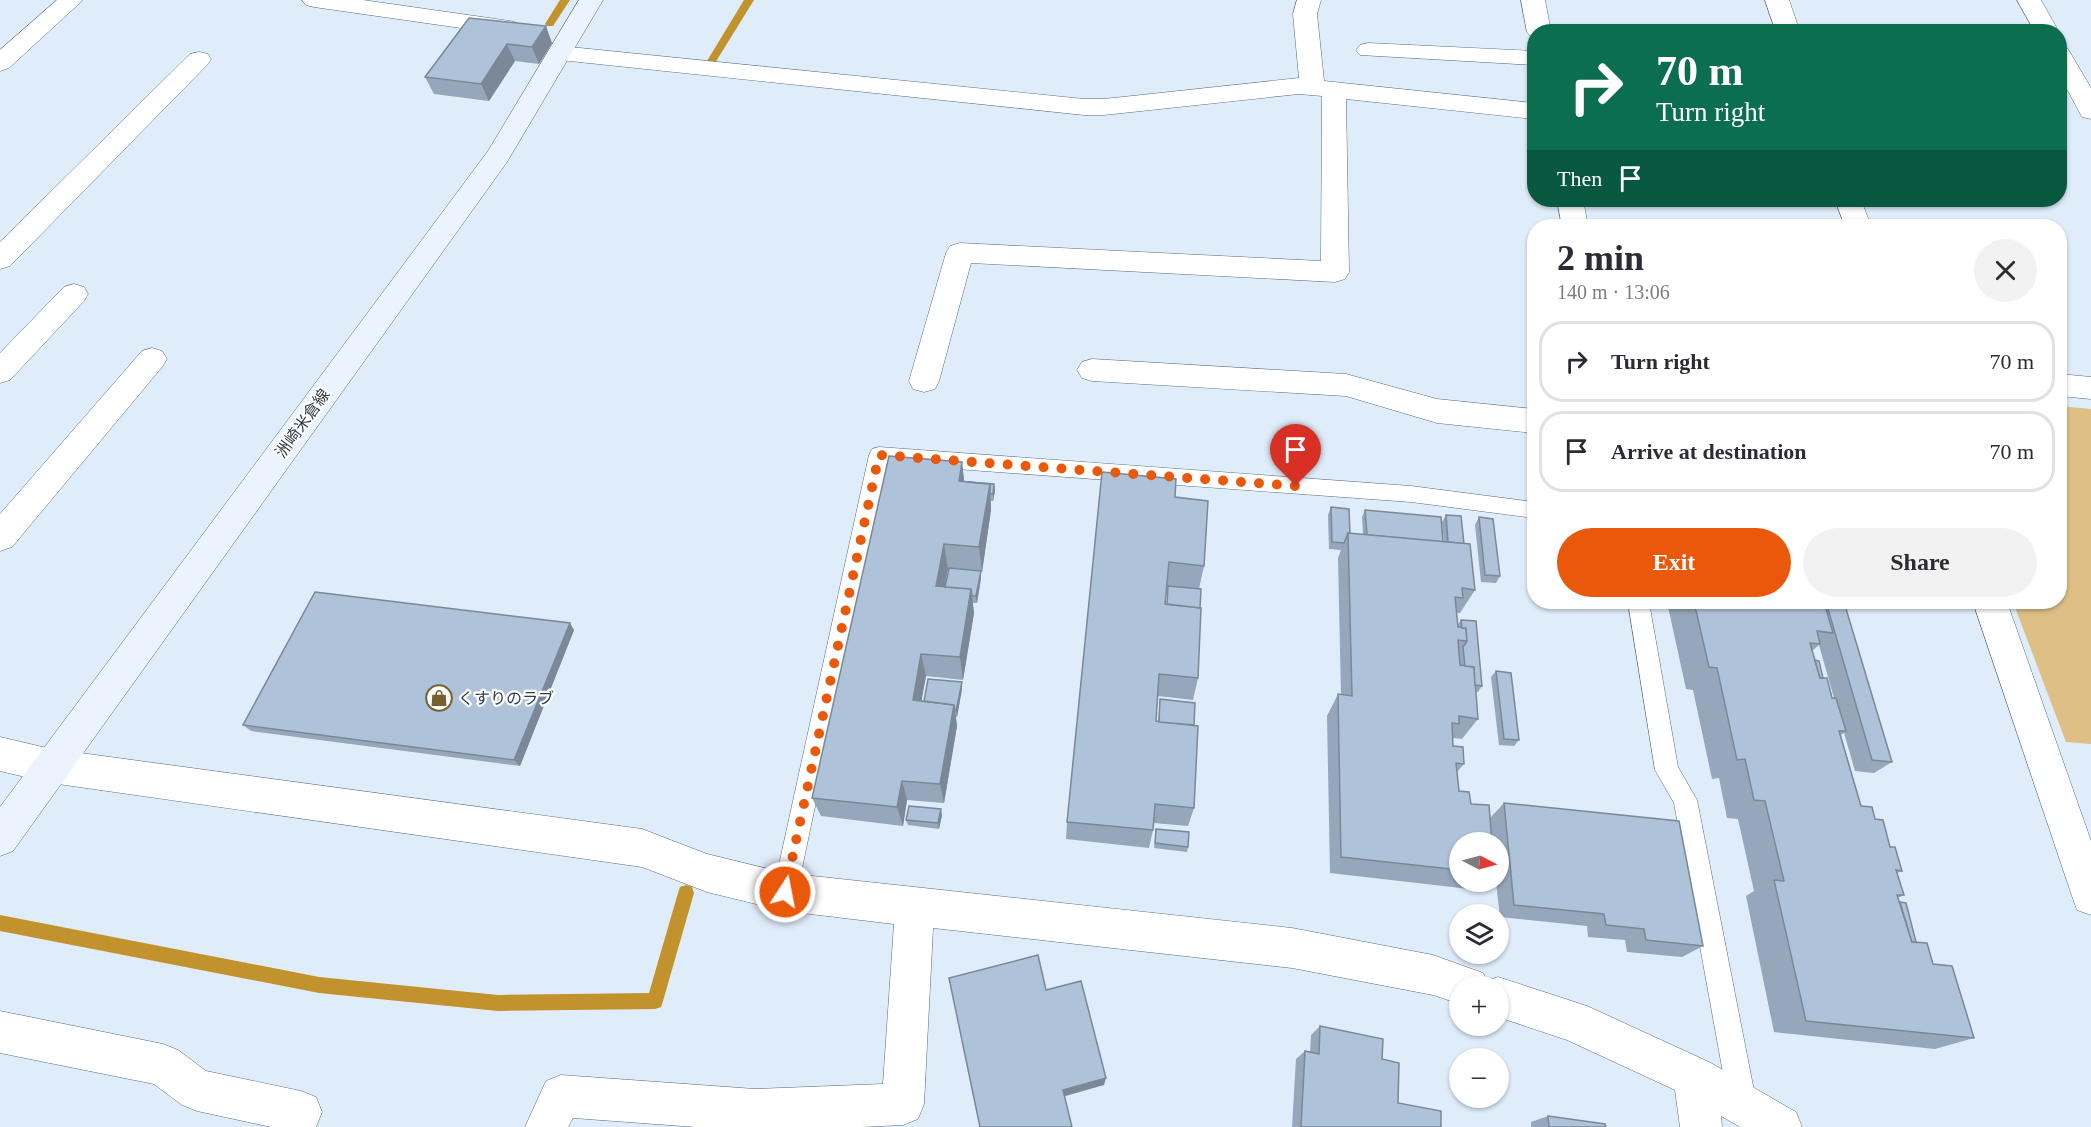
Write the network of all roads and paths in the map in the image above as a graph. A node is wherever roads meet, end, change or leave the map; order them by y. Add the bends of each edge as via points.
1 (71, 0) edge
2 (314, 0) edge
3 (591, 0) edge
4 (1309, 0) edge
5 (1533, 0) edge
6 (1777, 0) edge
7 (2029, 0) edge
8 (1538, 24) edge
9 (1785, 24) edge
10 (2042, 24) edge
11 (552, 39) junction
12 (1368, 50) dead end
13 (1527, 58) edge
14 (199, 59) dead end
15 (0, 63) edge
16 (2067, 67) edge
17 (1323, 89) junction
18 (1527, 110) edge
19 (2091, 111) edge
20 (0, 259) edge
21 (74, 294) dead end
22 (152, 359) dead end
23 (1092, 370) dead end
24 (0, 372) edge
25 (924, 381) dead end
26 (2067, 386) edge
27 (2091, 388) edge
28 (1527, 420) edge
29 (1527, 509) edge
30 (0, 537) edge
31 (1639, 609) edge
32 (1992, 609) edge
33 (0, 754) edge
34 (51, 766) junction
35 (0, 838) edge
36 (785, 892) junction
37 (2091, 896) edge
38 (915, 908) junction
39 (1449, 980) edge
40 (1509, 1001) edge
41 (0, 1032) edge
42 (1694, 1077) junction
43 (1743, 1106) junction
44 (904, 1116) edge
45 (754, 1118) edge
46 (292, 1127) edge
47 (546, 1127) edge
48 (1701, 1127) edge
49 (1781, 1127) edge

1 - 15 street
2 - 11 street
3 - 11 main road, 洲崎米倉線
4 - 17 street via 1305,14
5 - 8 street
6 - 9 street
7 - 10 street
11 - 17 street via 1084,107 1299,86
11 - 34 main road, 洲崎米倉線 via 498,156
12 - 13 street
14 - 20 street
16 - 19 street
17 - 18 street
17 - 25 street via 1335,272 960,253
21 - 24 street
22 - 30 street
23 - 28 street via 1346,385 1437,411
26 - 27 street
29 - 36 lane via 1412,494 879,455
31 - 43 lane via 1667,770 1685,800
32 - 37 street
33 - 34 street
34 - 35 main road, 洲崎米倉線
34 - 36 street via 642,848 707,873
36 - 38 street
38 - 39 street via 1292,948
38 - 44 street
40 - 42 street via 1572,1022
41 - 46 street via 163,1065 197,1090 301,1112
42 - 43 street
42 - 48 street
43 - 49 street
44 - 45 street
45 - 47 street via 561,1096

